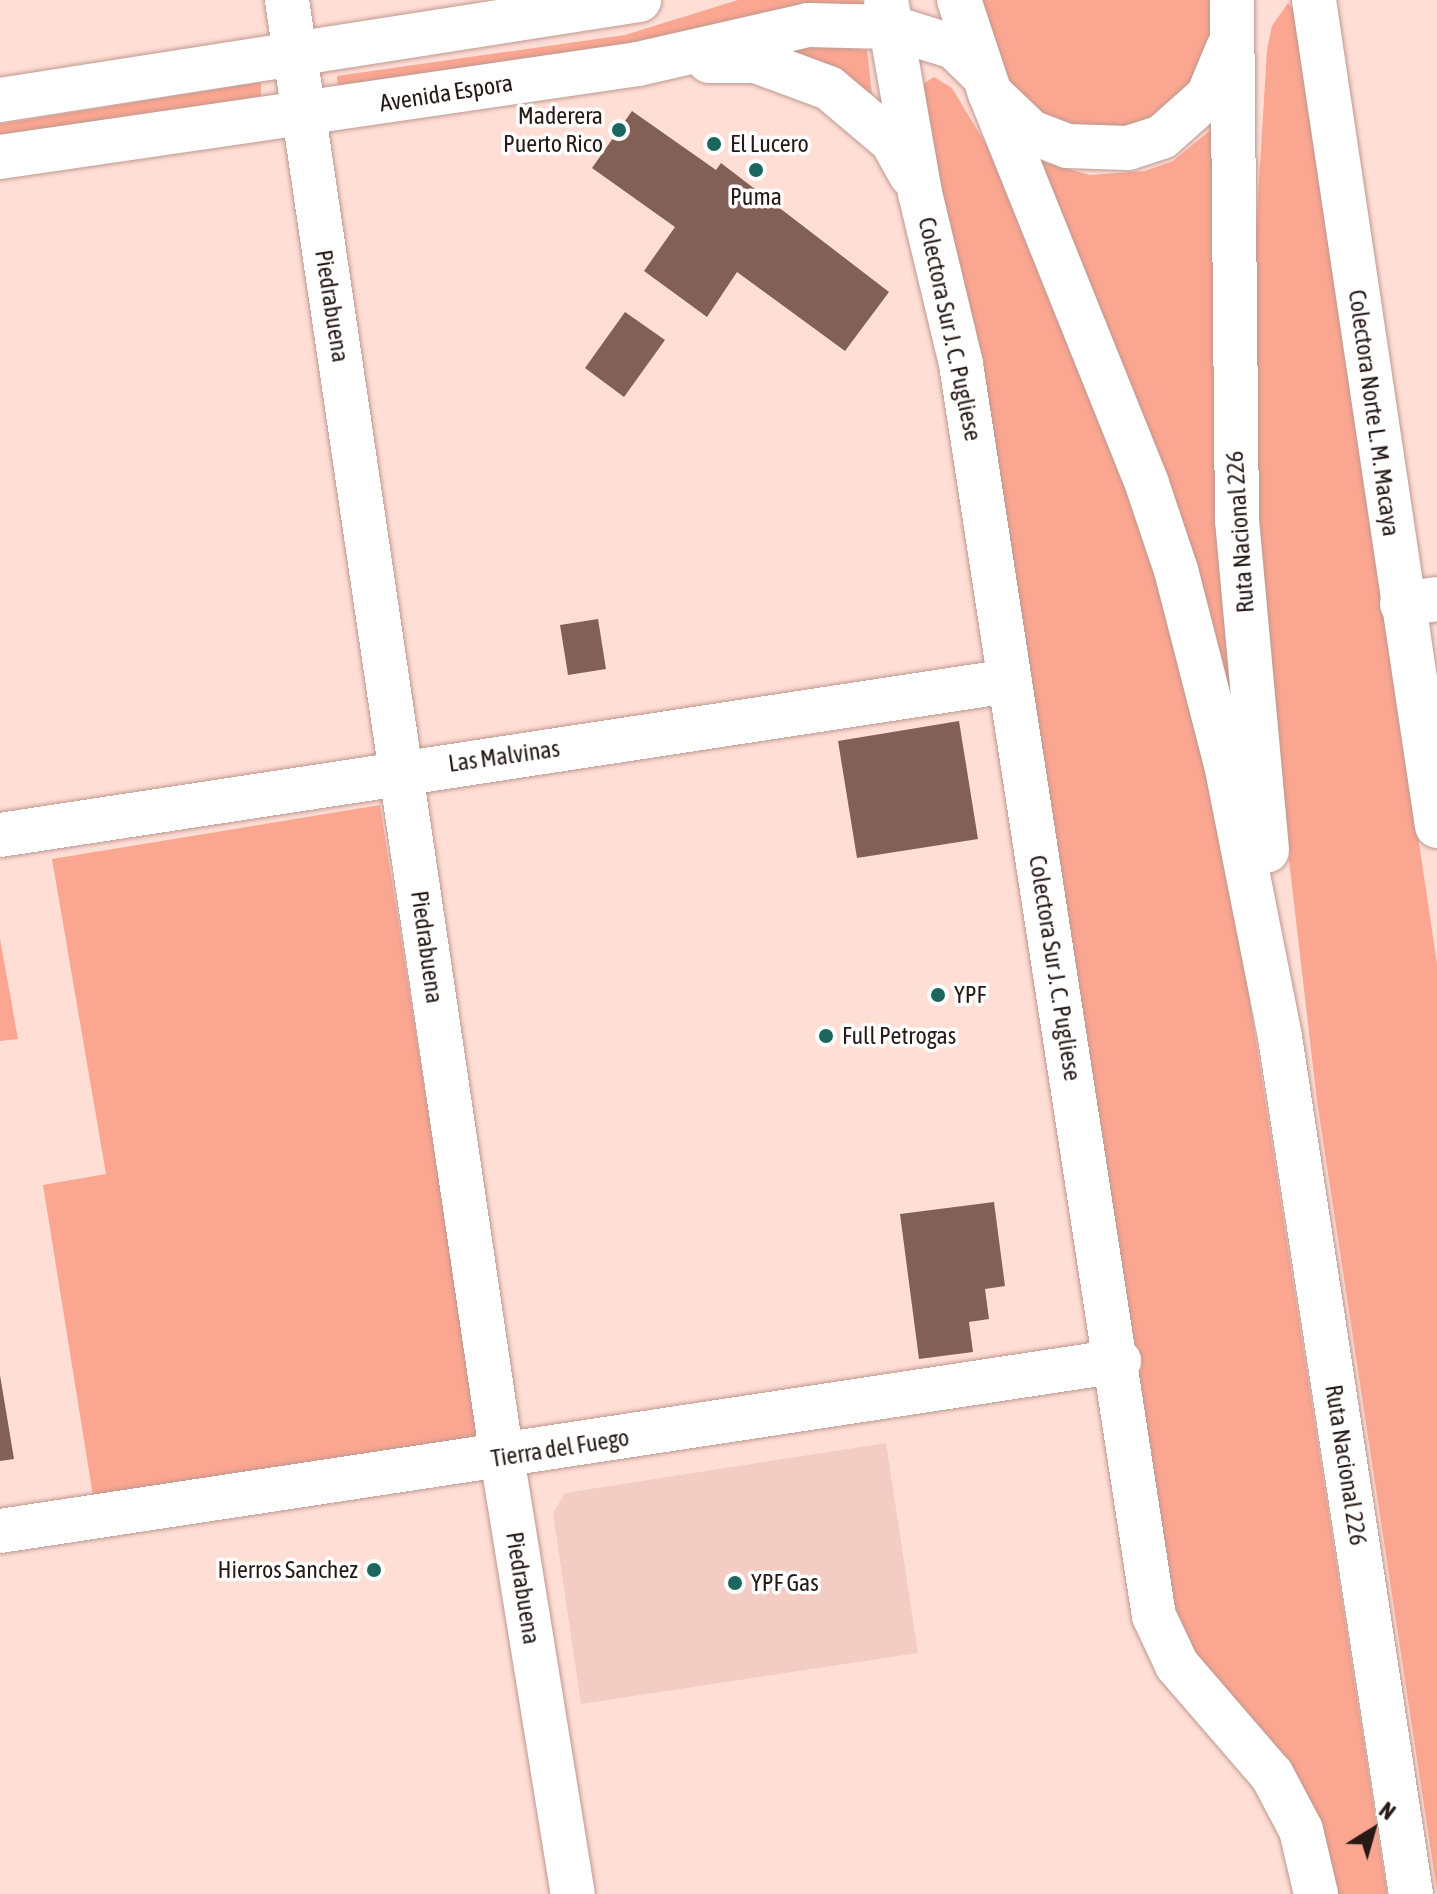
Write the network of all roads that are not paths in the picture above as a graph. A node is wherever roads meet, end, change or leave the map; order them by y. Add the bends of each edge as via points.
1 (287, 0) edge
2 (639, 0) edge
3 (959, 0) edge
4 (1314, 0) edge
5 (1235, 11) edge
6 (888, 13) edge
7 (295, 53) junction
8 (638, 64) junction
9 (986, 84) junction
10 (0, 100) edge
11 (303, 115) junction
12 (0, 157) edge
13 (920, 193) junction
14 (1420, 601) edge
15 (1009, 681) junction
16 (402, 771) junction
17 (1437, 826) edge
18 (0, 835) edge
19 (1280, 1037) junction
20 (1119, 1361) junction
21 (502, 1457) junction
22 (0, 1531) edge
23 (573, 1894) edge
24 (1316, 1894) edge
25 (1411, 1894) edge

1 - 7 main road, Piedrabuena
2 - 7 main road
3 - 9 main road, Ruta Nacional 226
4 - 14 main road, Colectora Norte L. M. Macaya
5 - 9 main road, Ruta Nacional 226 via 1220,75 1208,96 1179,127 1143,144 1098,150 1050,141 1014,118
5 - 19 main road, Ruta Nacional 226 via 1237,520
6 - 8 main road, Avenida Espora via 808,25
6 - 9 main road, Avenida Espora via 954,47
6 - 13 main road, Colectora Sur J. C. Pugliese
7 - 10 main road
7 - 11 main road, Piedrabuena
8 - 11 main road, Avenida Espora
8 - 13 main road via 756,61 803,75 874,122 892,141
9 - 19 main road, Ruta Nacional 226 via 1084,319 1176,570 1227,769
11 - 12 main road, Avenida Espora
11 - 16 main road, Piedrabuena
13 - 15 main road, Colectora Sur J. C. Pugliese via 961,364
14 - 17 main road, Colectora Norte L. M. Macaya
15 - 16 main road, Las Malvinas
15 - 20 main road, Colectora Sur J. C. Pugliese
16 - 18 main road, Las Malvinas
16 - 21 main road, Piedrabuena
19 - 25 main road, Ruta Nacional 226
20 - 21 main road, Tierra del Fuego
20 - 24 main road, Colectora Sur J. C. Pugliese via 1154,1616 1163,1644 1200,1695 1272,1775 1301,1830
21 - 22 main road, Tierra del Fuego
21 - 23 main road, Piedrabuena

